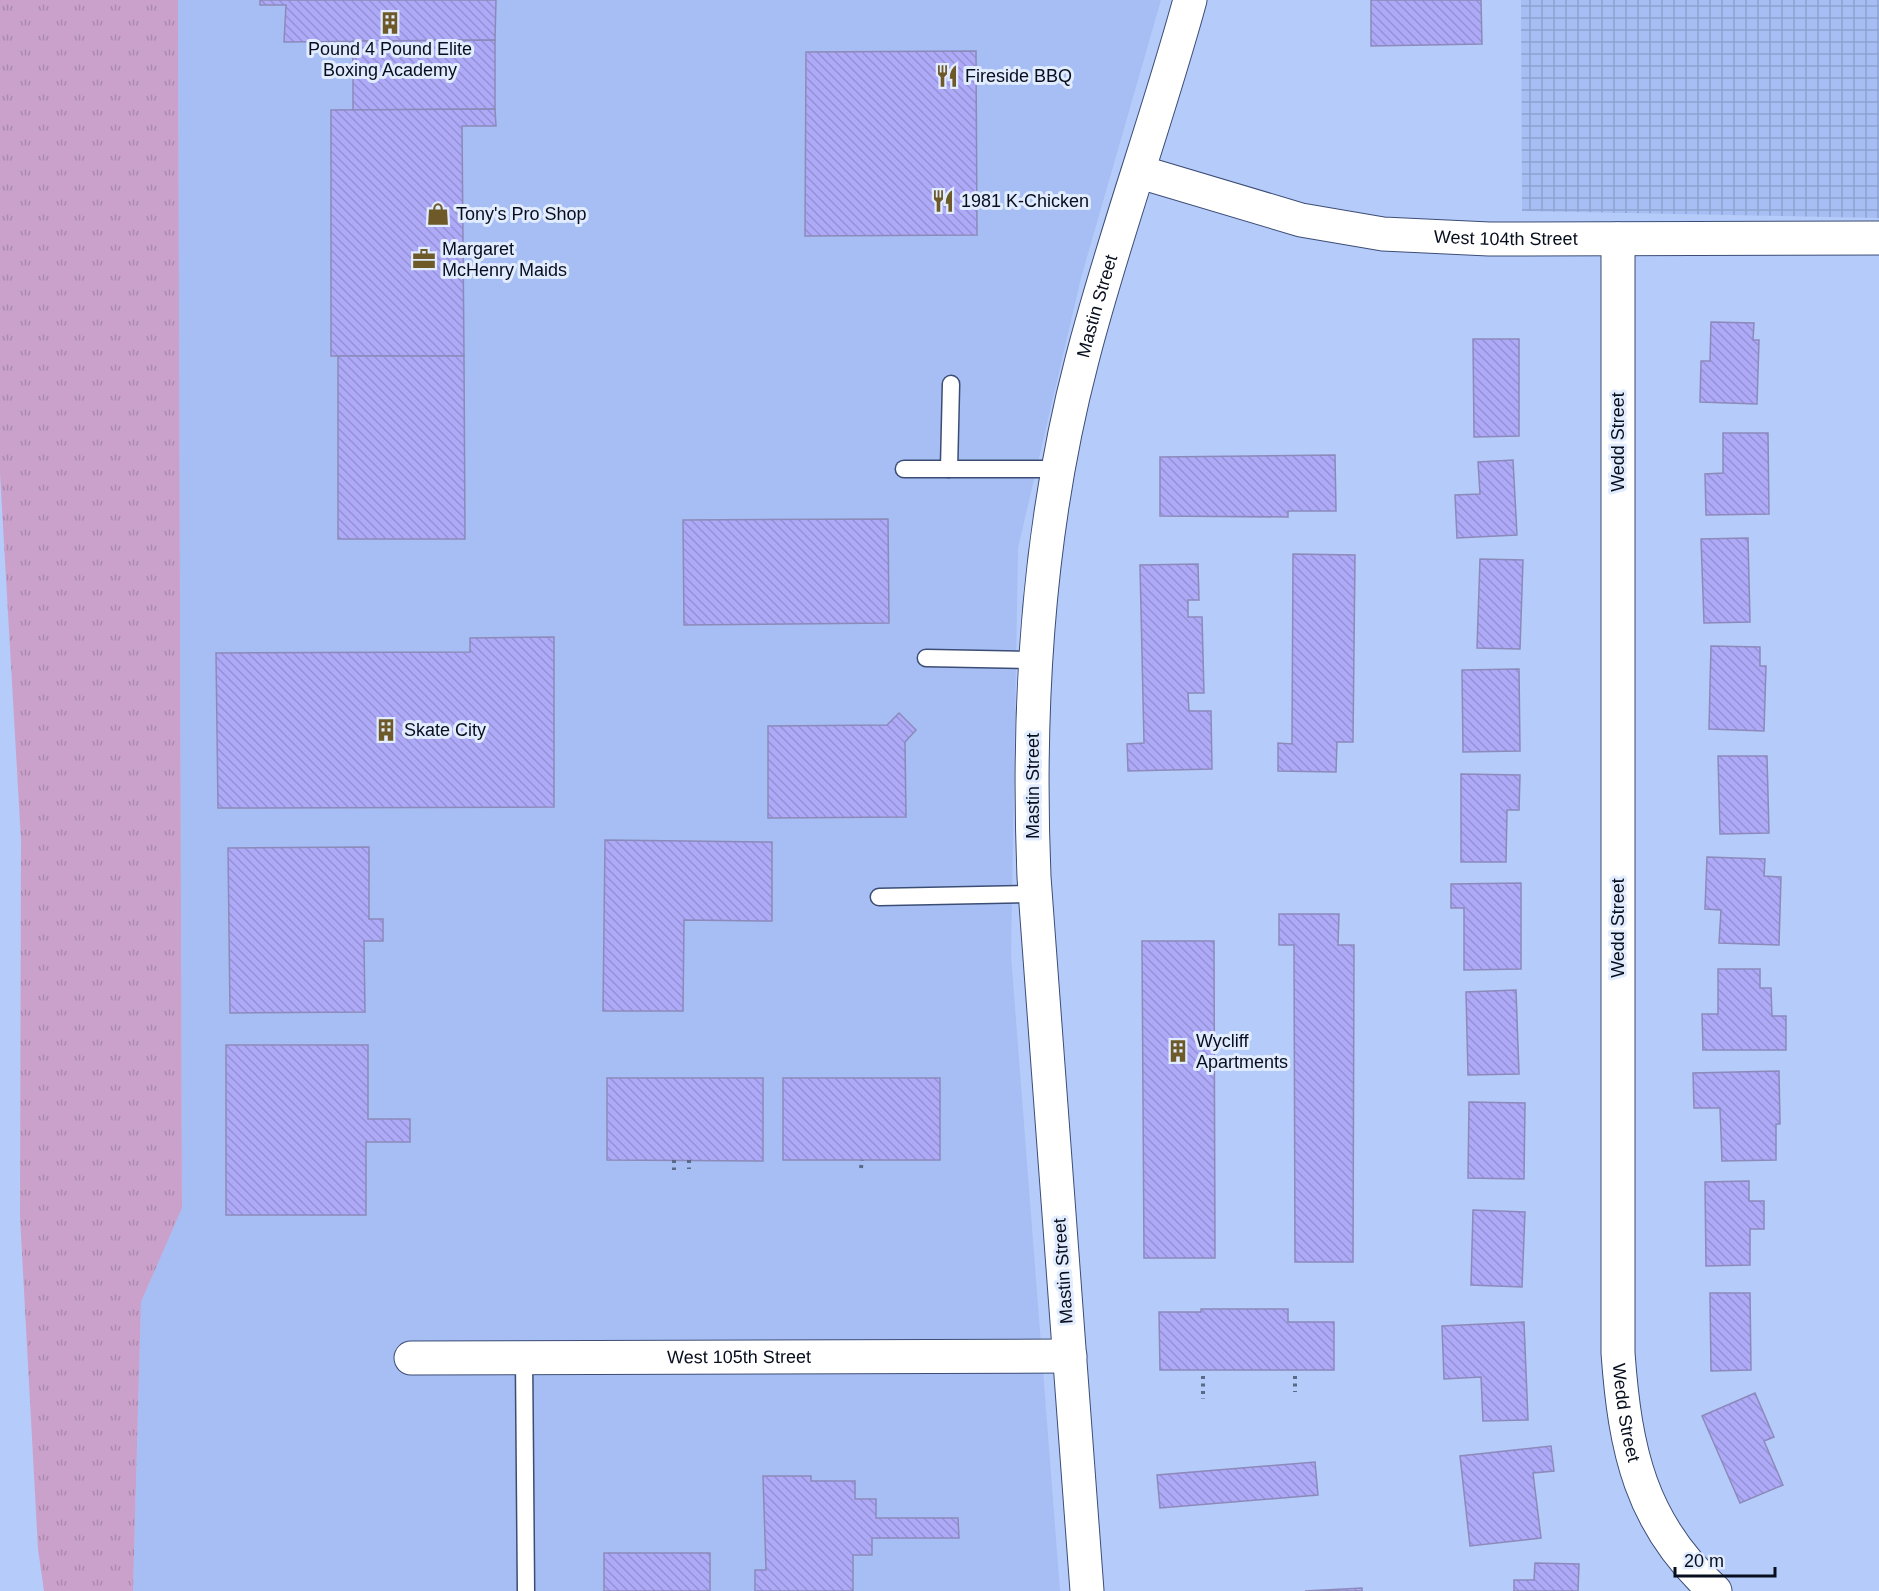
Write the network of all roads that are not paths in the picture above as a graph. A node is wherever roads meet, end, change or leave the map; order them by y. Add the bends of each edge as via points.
1 (1190, 0) edge
2 (1140, 172) junction
3 (1879, 238) edge
4 (1618, 239) junction
5 (951, 384) dead end
6 (904, 469) dead end
7 (949, 469) junction
8 (1058, 469) junction
9 (926, 658) dead end
10 (1036, 660) junction
11 (1035, 894) junction
12 (879, 897) dead end
13 (1070, 1356) junction
14 (411, 1358) dead end
15 (524, 1358) junction
16 (1712, 1590) edge
17 (526, 1591) edge
18 (1088, 1591) edge

1 - 2 street, Mastin Street
2 - 4 street, West 104th Street via 1301,220 1383,234
2 - 8 street, Mastin Street via 1082,361
3 - 4 street, West 104th Street
4 - 16 street, Wedd Street via 1618,1353 1629,1447 1650,1509 1677,1552
5 - 7 lane
6 - 7 lane
7 - 8 lane
8 - 10 street, Mastin Street
9 - 10 lane
10 - 11 street, Mastin Street via 1030,781
11 - 12 lane
11 - 13 street, Mastin Street
13 - 15 street, West 105th Street
13 - 18 street, Mastin Street
14 - 15 street, West 105th Street
15 - 17 lane

